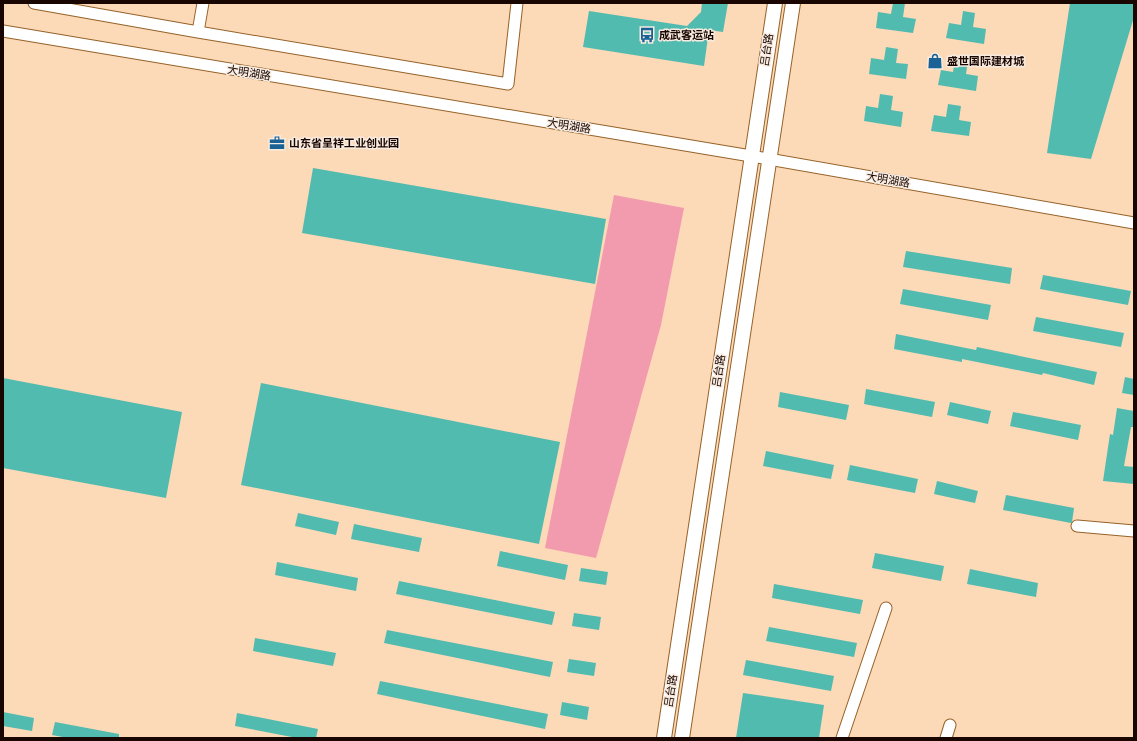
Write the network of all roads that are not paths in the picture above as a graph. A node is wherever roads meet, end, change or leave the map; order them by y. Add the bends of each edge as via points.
1 (34, 3) edge
2 (203, 3) edge
3 (517, 3) edge
4 (775, 3) edge
5 (792, 3) edge
6 (84, 7) edge
7 (3, 31) edge
8 (198, 32) junction
9 (752, 156) junction
10 (769, 160) junction
11 (1134, 223) edge
12 (1077, 526) dead end
13 (1134, 531) edge
14 (886, 608) dead end
15 (950, 725) dead end
16 (664, 738) edge
17 (682, 738) edge
18 (842, 738) edge
19 (946, 738) edge

1 - 6 street
2 - 8 street
3 - 8 street via 508,84
4 - 9 main road, 吕台路
5 - 10 main road, 吕台路
6 - 8 street
7 - 9 street, 大明湖路
9 - 10 street, 大明湖路
9 - 16 main road, 吕台路
10 - 11 street, 大明湖路
10 - 17 main road, 吕台路
12 - 13 street
14 - 18 street
15 - 19 street

